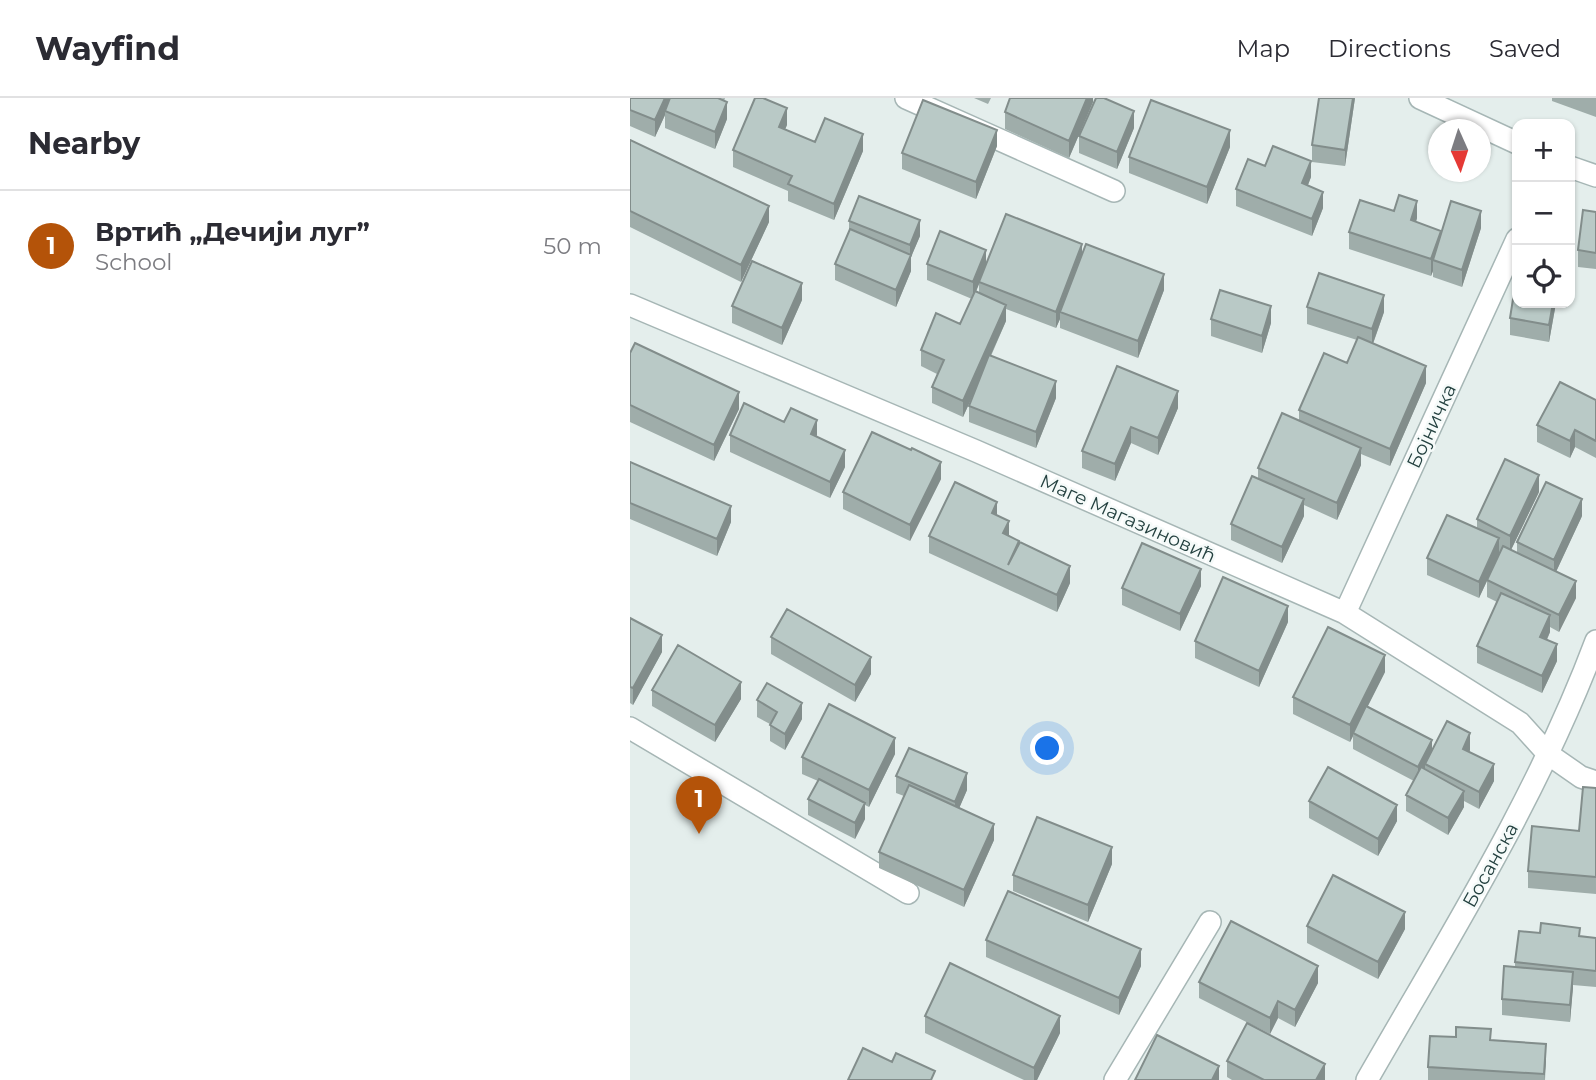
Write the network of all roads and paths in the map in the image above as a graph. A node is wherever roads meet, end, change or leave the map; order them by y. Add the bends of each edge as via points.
1 (906, 98) edge
2 (1420, 98) edge
3 (1512, 142) edge
4 (1575, 169) edge
5 (1596, 176) edge
6 (1114, 191) dead end
7 (1514, 245) edge
8 (630, 305) edge
9 (1345, 613) junction
10 (1596, 641) edge
11 (630, 728) edge
12 (1548, 754) junction
13 (1596, 782) edge
14 (908, 893) dead end
15 (1210, 922) dead end
16 (1115, 1080) edge
17 (1367, 1080) edge

1 - 6 street
2 - 3 street
4 - 5 street
7 - 9 street, Бојничка
8 - 9 street, Маге Магазиновић
9 - 12 street, Маге Магазиновић via 1520,723
10 - 12 street, Босанска
11 - 14 street
12 - 13 street, Маге Магазиновић
12 - 17 street, Босанска via 1492,863
15 - 16 street

